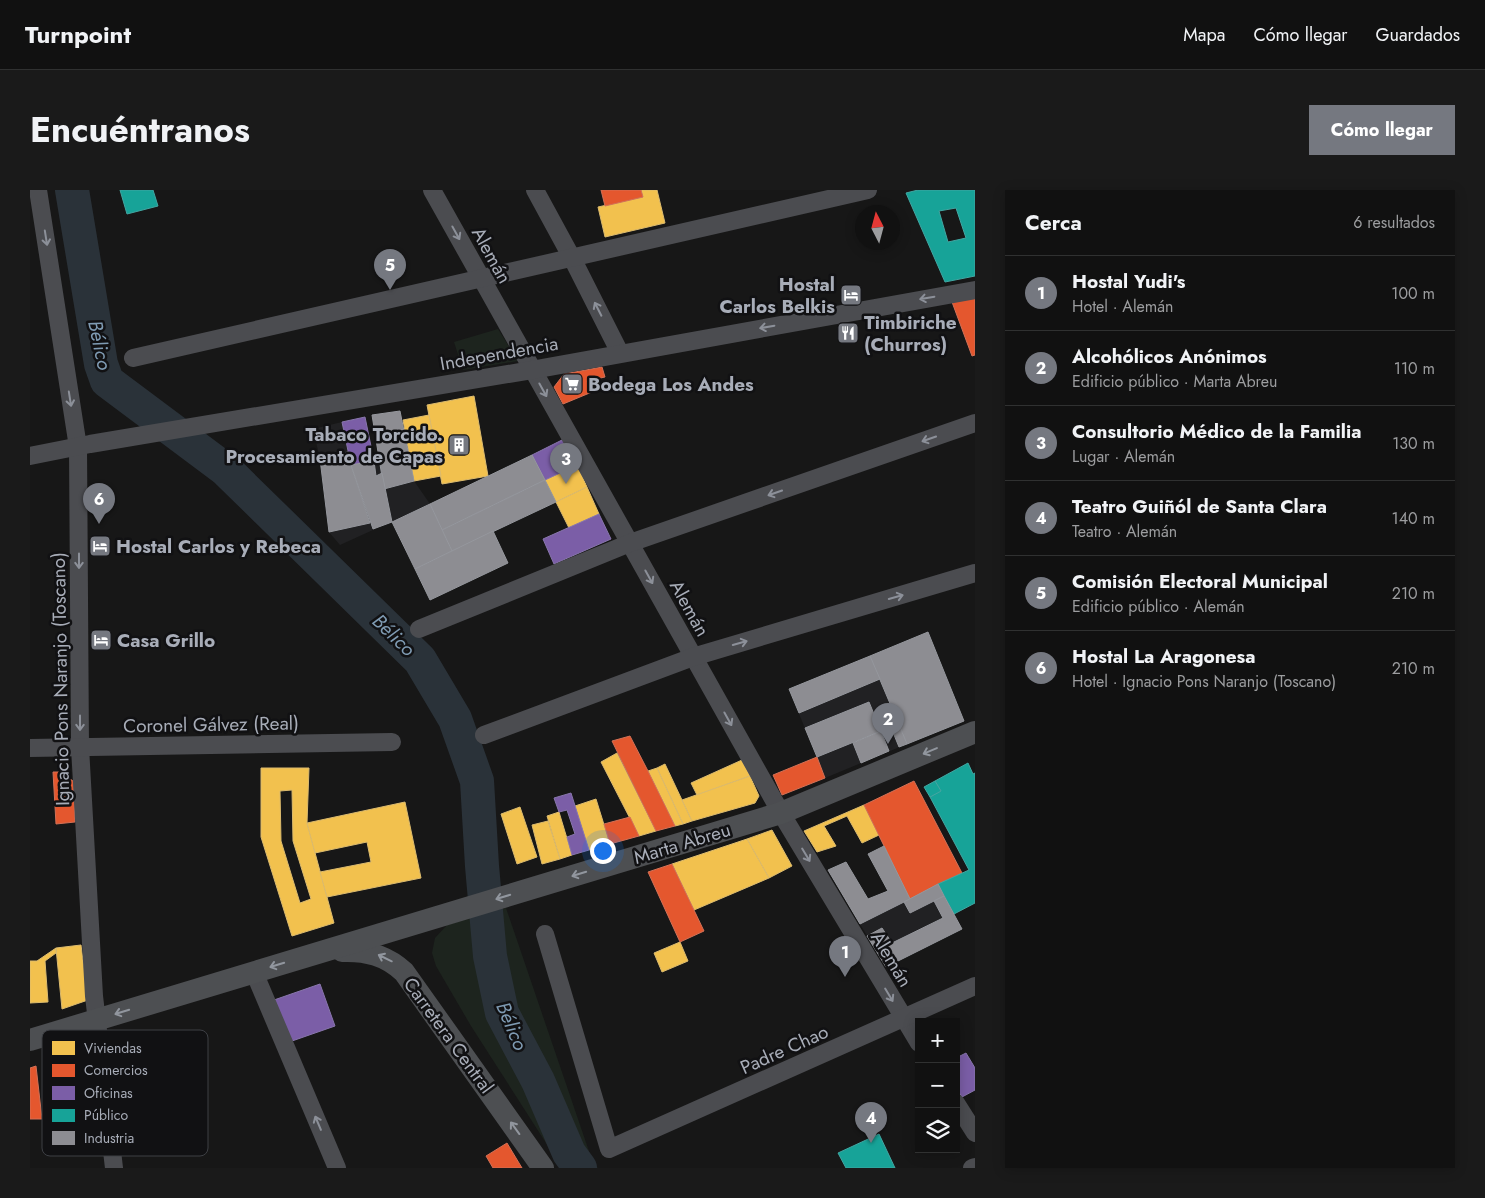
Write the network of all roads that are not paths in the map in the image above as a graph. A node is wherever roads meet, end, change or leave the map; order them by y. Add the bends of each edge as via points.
1 (38, 190) edge
2 (432, 190) edge
3 (535, 190) edge
4 (868, 190) edge
5 (572, 258) junction
6 (481, 278) junction
7 (975, 290) edge
8 (620, 353) junction
9 (133, 358) dead end
10 (532, 370) junction
11 (975, 423) edge
12 (84, 446) junction
13 (30, 456) edge
14 (630, 543) junction
15 (975, 573) edge
16 (419, 629) dead end
17 (693, 657) junction
18 (975, 732) edge
19 (484, 735) dead end
20 (392, 742) dead end
21 (80, 747) junction
22 (30, 748) edge
23 (781, 813) junction
24 (545, 934) dead end
25 (324, 951) junction
26 (254, 972) junction
27 (975, 986) edge
28 (904, 1019) junction
29 (96, 1020) junction
30 (63, 1030) edge
31 (97, 1030) edge
32 (42, 1036) edge
33 (915, 1037) edge
34 (30, 1040) edge
35 (959, 1108) edge
36 (975, 1133) edge
37 (337, 1168) edge
38 (544, 1168) edge

1 -> 12 street, Ignacio Pons Naranjo (Toscano)
2 -> 6 street, Alemán
3 - 5 street
4 - 5 street
5 - 6 street
8 -> 5 street
6 - 9 street
6 - 10 street, Alemán
7 -> 8 street, Independencia
8 - 10 street, Independencia
10 - 12 street, Independencia
10 -> 14 street, Alemán
11 -> 14 street
12 - 13 street, Independencia
12 -> 21 street, Ignacio Pons Naranjo (Toscano)
14 - 16 street
14 -> 17 street, Alemán
17 -> 15 street
17 - 19 street
17 -> 23 street, Alemán
18 -> 23 main road, Marta Abreu
20 - 21 street, Coronel Gálvez (Real)
21 - 22 street, Coronel Gálvez (Real)
21 - 29 street, Ignacio Pons Naranjo (Toscano)
23 -> 25 main road, Marta Abreu
23 -> 28 street, Alemán
24 - 28 street, Padre Chao via 609,1149
25 -> 26 main road, Marta Abreu
38 -> 25 main road, Carretera Central via 404,972 380,955 359,950
26 -> 29 main road, Marta Abreu
37 -> 26 street
27 - 28 street, Padre Chao
28 - 33 street, Alemán
29 - 30 main road, Marta Abreu
29 - 31 street, Ignacio Pons Naranjo (Toscano)
32 - 34 main road, Marta Abreu
35 - 36 street

